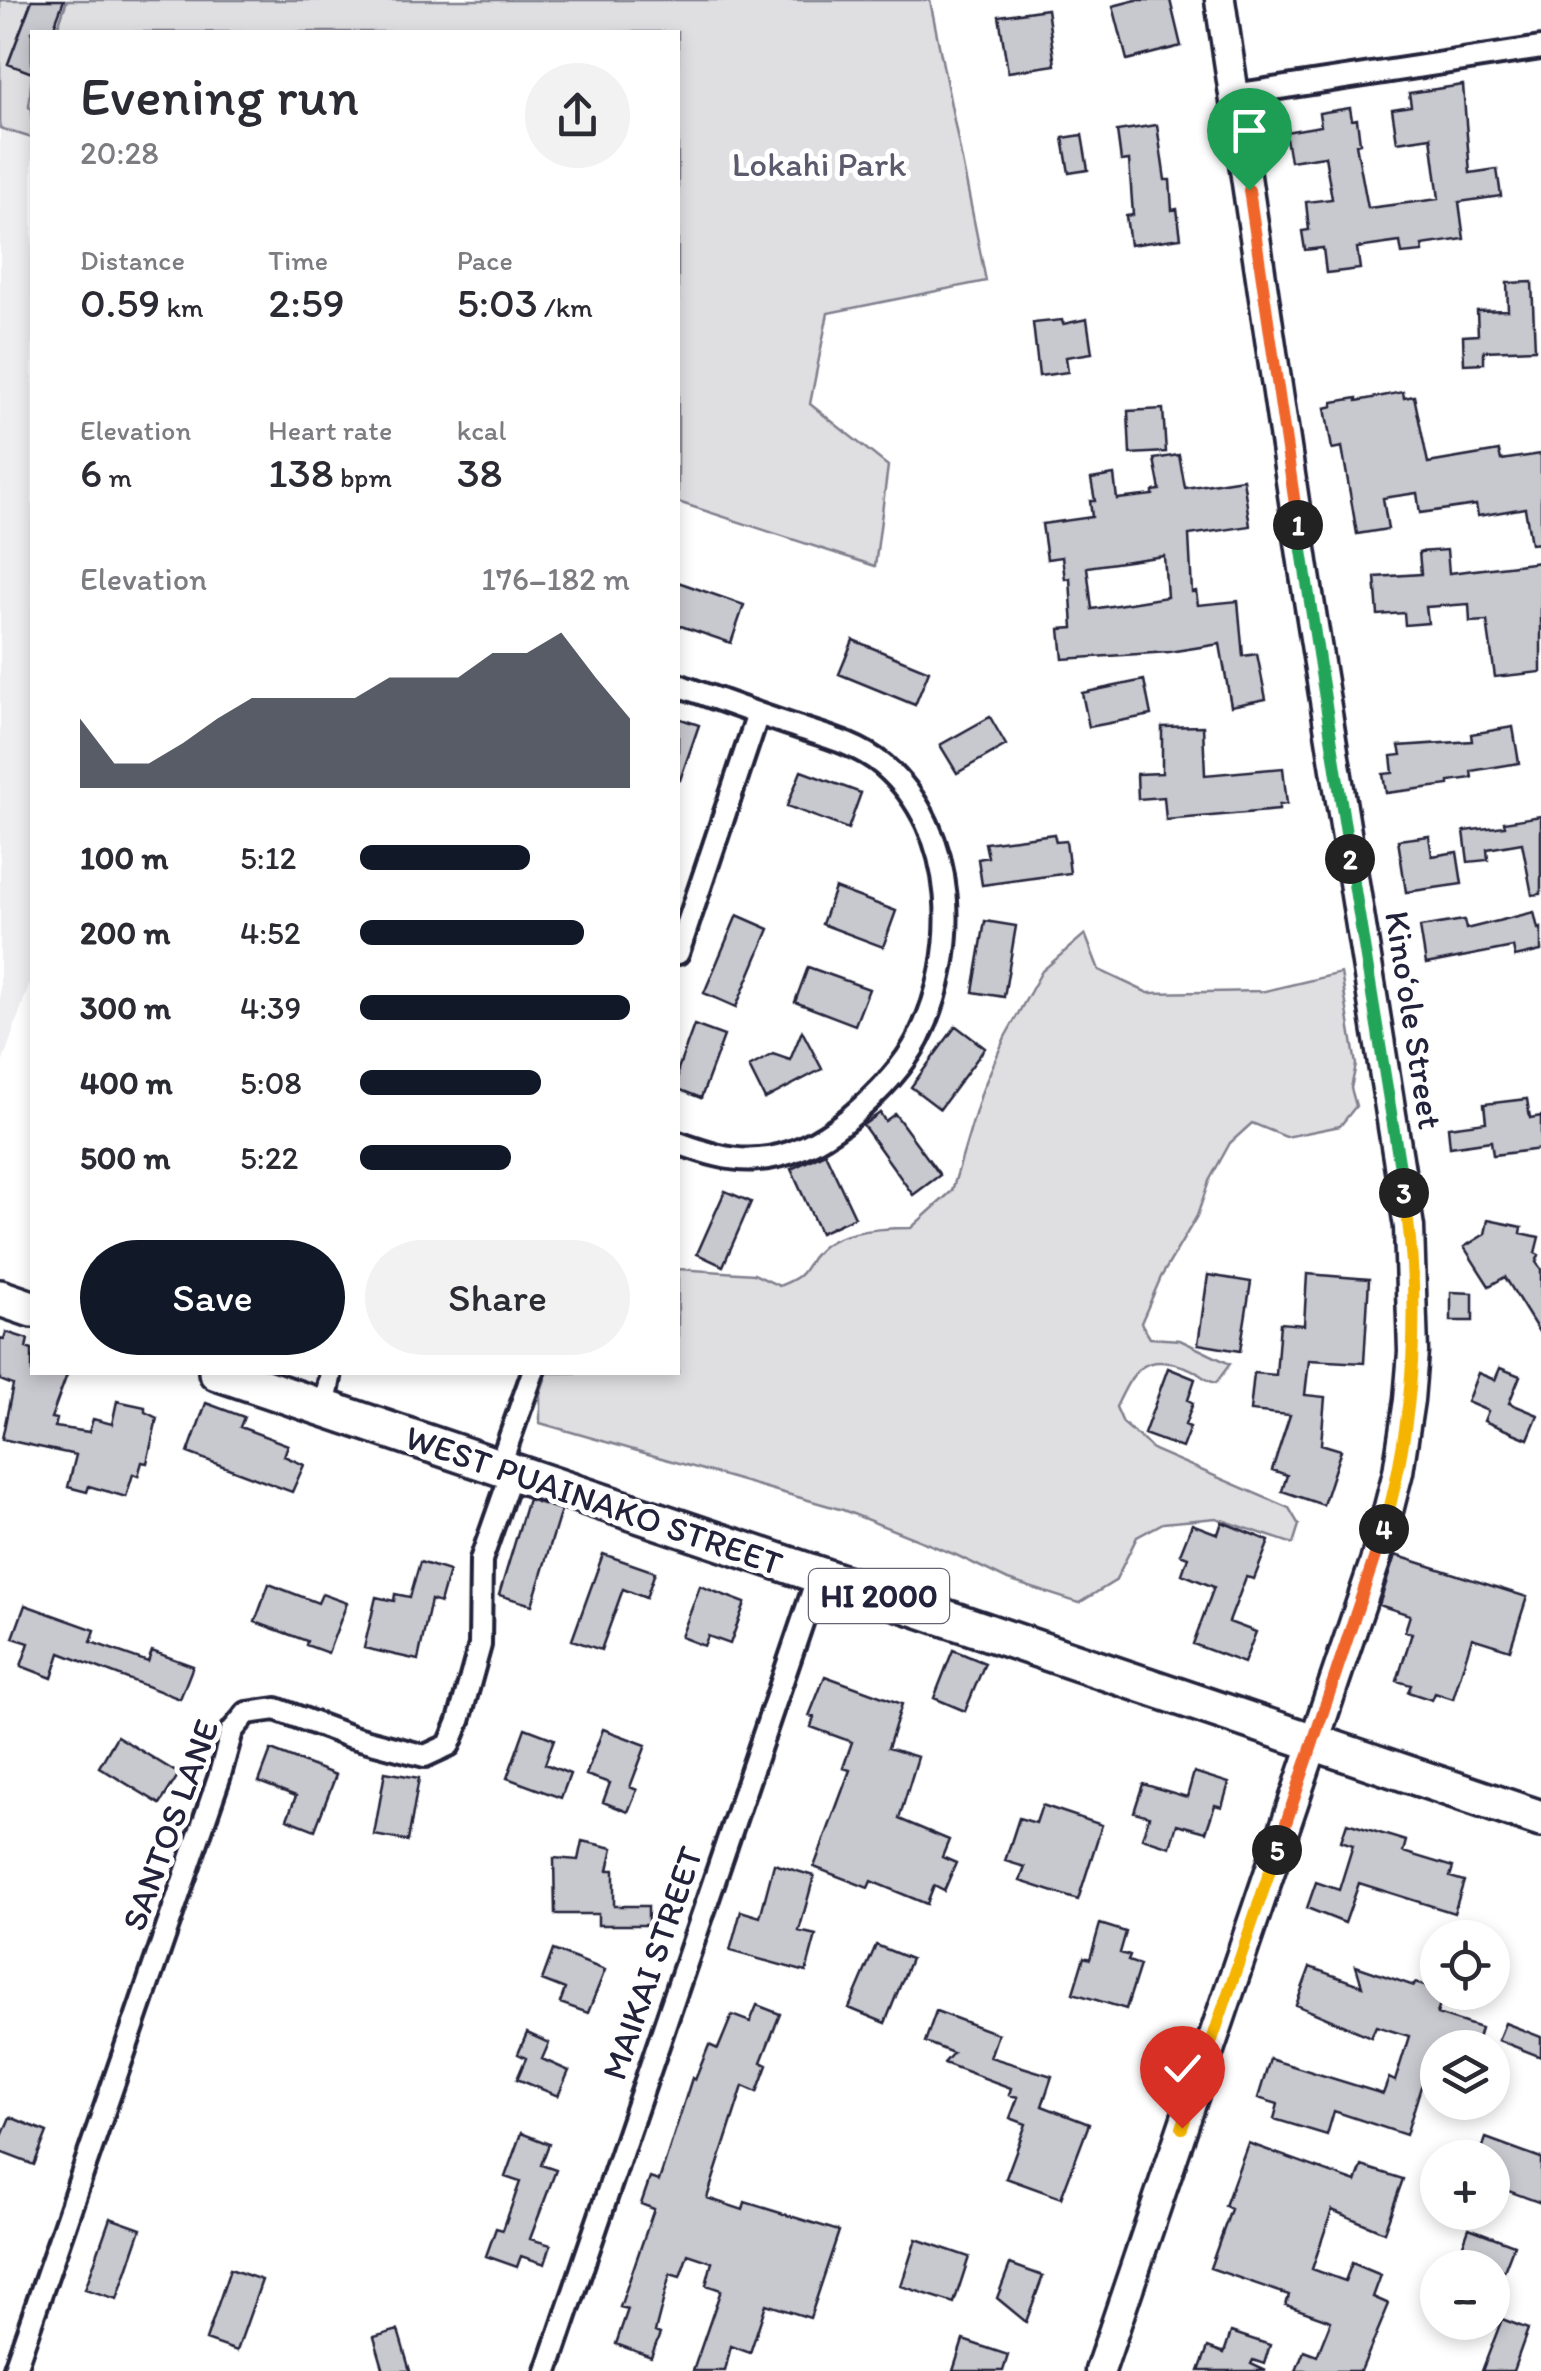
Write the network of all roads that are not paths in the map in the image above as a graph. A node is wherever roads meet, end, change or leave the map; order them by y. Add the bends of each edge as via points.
1 (1220, 0) edge
2 (1541, 48) edge
3 (1234, 95) junction
4 (680, 686) edge
5 (758, 714) junction
6 (680, 947) edge
7 (680, 1144) edge
8 (0, 1298) edge
9 (30, 1308) edge
10 (225, 1375) edge
11 (330, 1375) edge
12 (532, 1375) edge
13 (324, 1410) junction
14 (506, 1470) junction
15 (818, 1576) junction
16 (1314, 1742) junction
17 (1541, 1819) edge
18 (14, 2371) edge
19 (547, 2371) edge
20 (1100, 2371) edge

1 - 3 street, Kinoʻole Street
2 - 3 street
3 - 16 street, Kinoʻole Street via 1410,1246 1413,1352 1398,1472
4 - 5 street
5 - 6 street
5 - 7 street via 881,763 914,798 934,838 942,877 944,957 917,1041 890,1080 830,1134 758,1160 713,1156
8 - 9 highway
10 - 13 highway, WEST PUAINAKO STREET / HI 2000
11 - 13 street
12 - 14 street
13 - 14 highway, WEST PUAINAKO STREET / HI 2000
14 - 15 highway, WEST PUAINAKO STREET / HI 2000
14 - 18 street, SANTOS LANE via 482,1560 480,1645 449,1746 425,1756 276,1708 247,1712 232,1730
15 - 16 highway, WEST PUAINAKO STREET / HI 2000
15 - 19 street, MAIKAI STREET
16 - 17 highway, WEST PUAINAKO STREET / HI 2000
16 - 20 street, Kinoʻole Street

